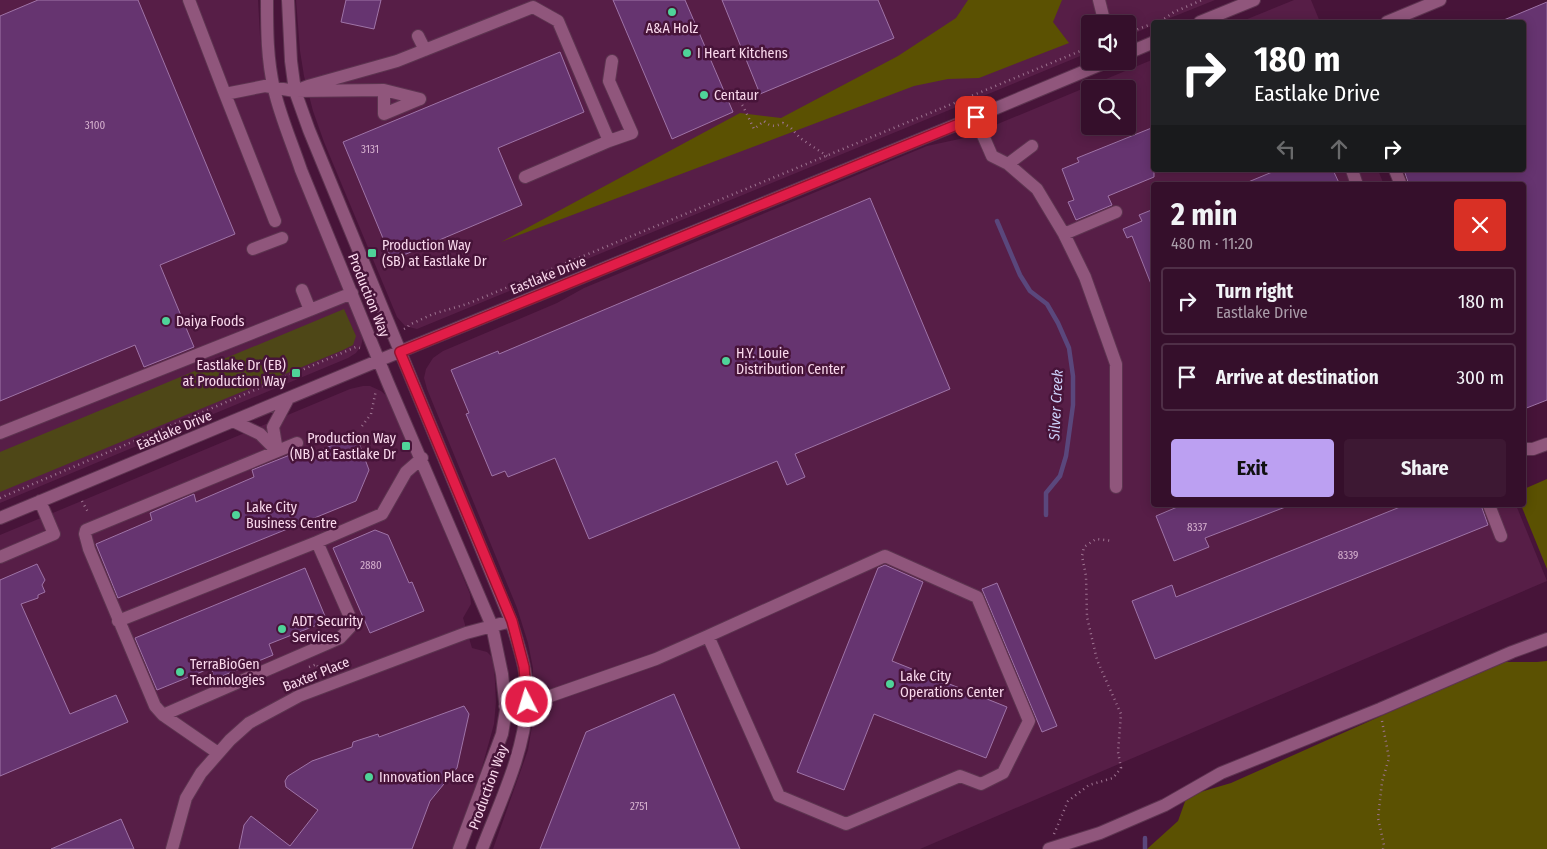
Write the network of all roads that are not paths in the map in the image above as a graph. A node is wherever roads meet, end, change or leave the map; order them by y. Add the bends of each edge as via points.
1 (189, 0) edge
2 (267, 0) edge
3 (288, 0) edge
4 (1099, 0) edge
5 (1254, 0) edge
6 (1440, 0) edge
7 (1102, 15) edge
8 (1205, 20) edge
9 (1392, 20) edge
10 (418, 36) dead end
11 (1151, 43) edge
12 (425, 50) junction
13 (1136, 50) edge
14 (612, 62) dead end
15 (1088, 70) edge
16 (274, 87) junction
17 (384, 90) dead end
18 (295, 91) junction
19 (225, 94) junction
20 (976, 117) junction
21 (609, 142) junction
22 (1032, 146) dead end
23 (1008, 164) junction
24 (525, 177) dead end
25 (1116, 212) dead end
26 (275, 221) dead end
27 (1064, 234) junction
28 (282, 238) dead end
29 (253, 249) dead end
30 (302, 290) dead end
31 (352, 293) junction
32 (310, 310) junction
33 (400, 352) junction
34 (380, 360) junction
35 (288, 399) junction
36 (233, 421) junction
37 (0, 433) edge
38 (297, 443) dead end
39 (1547, 444) edge
40 (1526, 449) edge
41 (277, 451) junction
42 (422, 458) junction
43 (1116, 486) dead end
44 (40, 501) junction
45 (1489, 507) edge
46 (0, 518) edge
47 (1501, 536) dead end
48 (317, 542) junction
49 (0, 557) edge
50 (118, 620) junction
51 (512, 621) junction
52 (492, 626) junction
53 (708, 636) junction
54 (1547, 640) edge
55 (527, 702) junction
56 (506, 706) junction
57 (163, 715) junction
58 (218, 753) junction
59 (1050, 845) edge
60 (172, 849) edge
61 (459, 849) edge
62 (482, 849) edge

1 - 19 street
2 - 16 street, Production Way via 267,36
3 - 18 street, Production Way
4 - 7 street
5 - 8 street
6 - 9 street
10 - 12 street
11 - 13 street
12 - 18 street
12 - 21 street via 534,7 558,21
14 - 21 street via 609,81 632,133
15 - 20 street, Eastlake Drive
16 - 18 street
16 - 19 street via 258,86
16 - 31 street, Production Way via 301,170
17 - 18 street
18 - 33 street, Production Way
19 - 26 street
20 - 23 street via 992,156
20 - 33 street, Eastlake Drive
21 - 24 street
22 - 23 street
23 - 27 street via 1037,189
25 - 27 street
27 - 43 street via 1085,277 1116,364
28 - 29 street
30 - 32 street
31 - 32 street
31 - 34 street, Production Way
32 - 37 street
33 - 34 street, Eastlake Drive
33 - 51 street, Production Way
34 - 35 street, Eastlake Drive
34 - 42 street, Production Way
35 - 36 street, Eastlake Drive
35 - 41 street via 273,427
36 - 41 street via 260,434
36 - 44 street, Eastlake Drive
38 - 41 street
39 - 40 street
41 - 50 street via 86,530 89,548
42 - 48 street via 406,472 382,514
42 - 52 street, Production Way
44 - 46 street, Eastlake Drive
44 - 49 street via 54,534
45 - 47 street
48 - 50 street
48 - 57 street via 352,624 340,638
50 - 57 street via 155,706
51 - 52 street, Baxter Place
51 - 55 street, Production Way via 524,667
52 - 56 street, Production Way
52 - 58 street, Baxter Place via 298,696 249,723
53 - 53 street via 779,796 846,824 960,776 981,784 1003,774 1029,721 977,597 885,556
53 - 55 street via 656,659
54 - 59 street via 1221,772 1165,805 1100,833
55 - 56 street
55 - 62 street, Production Way via 517,756
56 - 61 street, Production Way via 502,734
57 - 58 street
58 - 60 street, Baxter Place via 186,798

